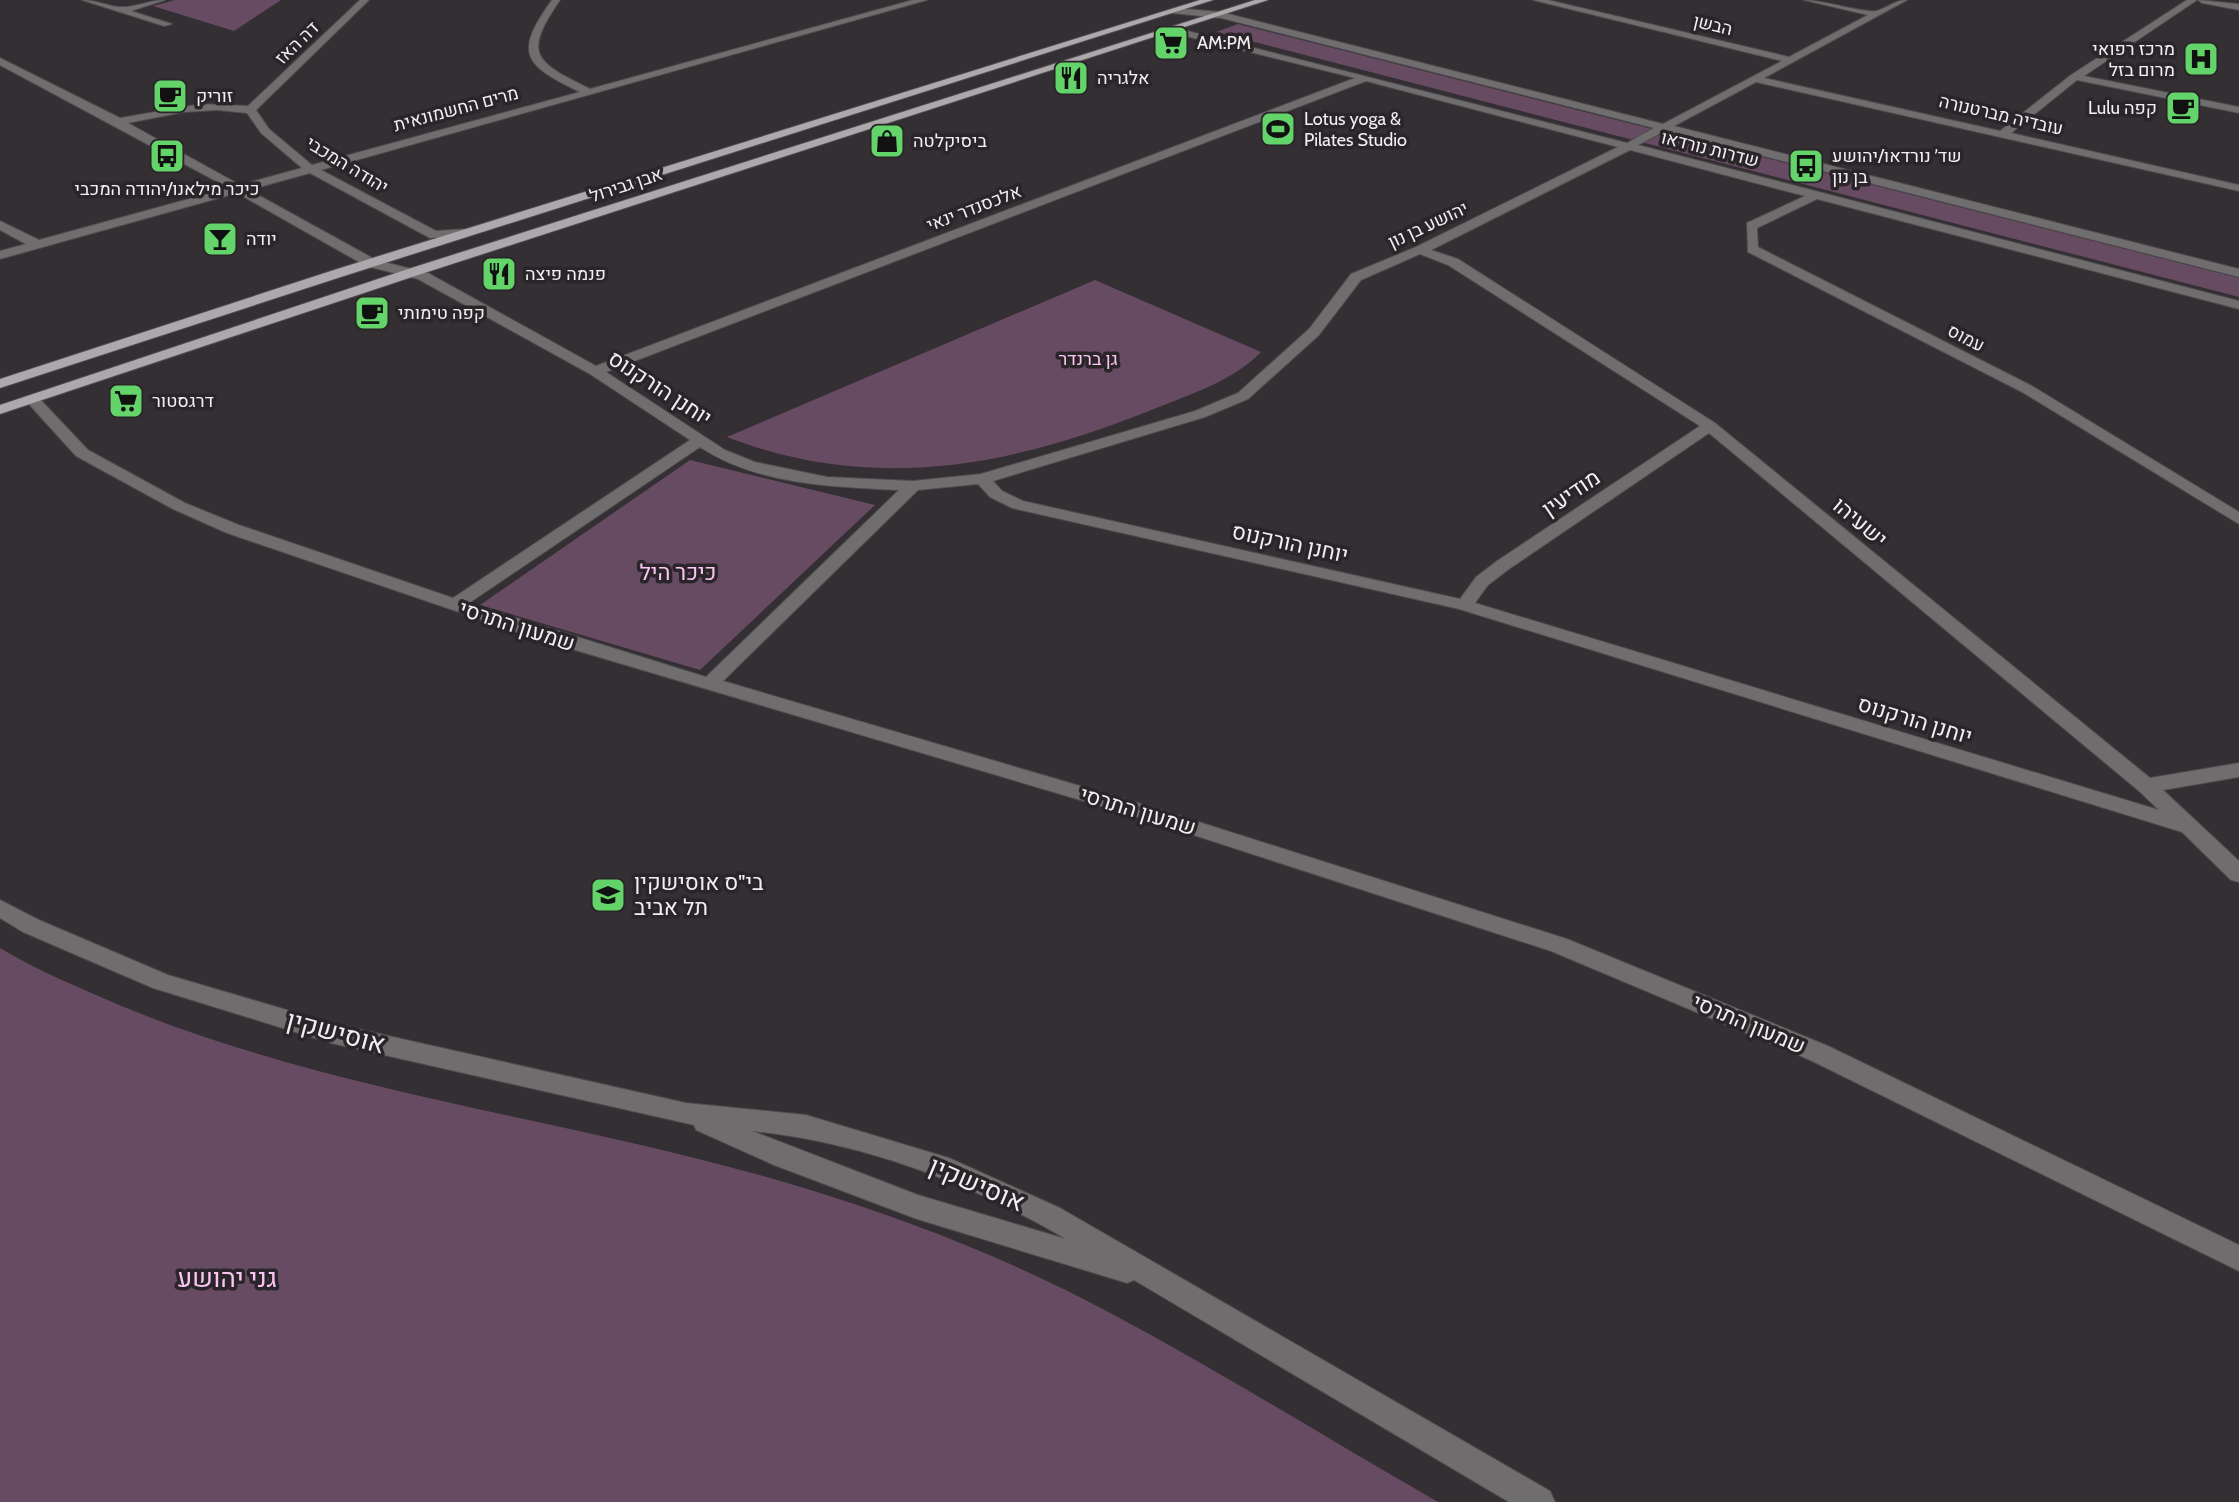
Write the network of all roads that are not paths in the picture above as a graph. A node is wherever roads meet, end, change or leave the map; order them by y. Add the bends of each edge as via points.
1 (86, 0) edge
2 (161, 0) edge
3 (365, 0) edge
4 (556, 0) edge
5 (923, 0) edge
6 (1209, 0) edge
7 (1264, 0) edge
8 (1537, 0) edge
9 (1808, 0) edge
10 (1903, 0) edge
11 (2193, 0) edge
12 (2202, 0) edge
13 (2239, 7) edge
14 (123, 10) junction
15 (1174, 11) junction
16 (1875, 14) junction
17 (1221, 15) junction
18 (167, 24) dead end
19 (1172, 30) junction
20 (1787, 59) junction
21 (0, 61) edge
22 (17, 68) junction
23 (0, 72) edge
24 (2075, 77) junction
25 (1365, 78) junction
26 (1755, 79) junction
27 (589, 92) junction
28 (250, 110) junction
29 (2239, 110) edge
30 (119, 122) junction
31 (1661, 128) junction
32 (2003, 134) junction
33 (1625, 147) junction
34 (309, 168) junction
35 (2239, 188) edge
36 (237, 189) junction
37 (1816, 195) junction
38 (0, 225) edge
39 (474, 232) junction
40 (38, 245) junction
41 (1420, 250) junction
42 (0, 255) edge
43 (371, 263) junction
44 (410, 273) junction
45 (2239, 273) edge
46 (2239, 305) edge
47 (595, 371) junction
48 (0, 384) edge
49 (32, 399) junction
50 (0, 410) edge
51 (1710, 426) junction
52 (699, 441) junction
53 (982, 479) junction
54 (913, 486) junction
55 (2239, 519) edge
56 (1464, 605) junction
57 (453, 606) junction
58 (708, 685) junction
59 (2239, 770) edge
60 (2146, 786) junction
61 (2193, 828) junction
62 (2239, 874) edge
63 (0, 908) edge
64 (686, 1114) junction
65 (2239, 1259) edge
66 (1159, 1280) junction
67 (1539, 1502) edge

1 - 14 street
2 - 14 street
3 - 28 street, דה האז
4 - 27 street via 535,27 530,47 538,63 555,76
5 - 27 street, מרים החשמונאית
6 - 15 main road, אבן גבירול
7 - 17 main road, אבן גבירול
8 - 20 street, הבשן
9 - 16 street
10 - 16 street, יהושע בן נון
11 - 24 street
12 - 13 street
14 - 18 street
15 - 17 street, שדרות נורדאו
15 - 39 main road, אבן גבירול
16 - 20 street, יהושע בן נון
17 - 19 main road, אבן גבירול
17 - 31 street, שדרות נורדאו
19 - 25 street, שדרות נורדאו
19 - 44 main road, אבן גבירול
20 - 26 street, יהושע בן נון
21 - 22 street
22 - 23 street
22 - 30 street
24 - 29 street
24 - 32 street
25 - 33 street, שדרות נורדאו
25 - 47 street, אלכסנדר ינאי
26 - 31 street, יהושע בן נון
26 - 32 street, עובדיה מברטנורה
27 - 34 street, מרים החשמונאית
28 - 30 street via 213,106
28 - 34 street, יהודה המכבי via 265,131
30 - 36 street
31 - 33 street, יהושע בן נון
31 - 45 street, שדרות נורדאו
32 - 35 street, עובדיה מברטנורה
33 - 37 street, שדרות נורדאו
33 - 41 street, יהושע בן נון
34 - 36 street, מרים החשמונאית
34 - 39 street, יהודה המכבי via 434,235
36 - 40 street, מרים החשמונאית
36 - 43 street
37 - 46 street, שדרות נורדאו
37 - 55 street, עמוס via 1751,226 1752,249 2027,389
38 - 40 street
39 - 43 main road, אבן גבירול
40 - 42 street, מרים החשמונאית
41 - 51 street, ישעיהו via 1453,262
41 - 53 street, יהושע בן נון via 1356,277 1314,332 1243,396 1200,414
43 - 44 street
43 - 48 main road, אבן גבירול
44 - 47 street, יוחנן הורקנוס
44 - 49 main road, אבן גבירול
47 - 52 street, יוחנן הורקנוס
49 - 50 main road, אבן גבירול
49 - 57 street, שמעון התרסי via 82,453 179,506
51 - 56 street, מודיעין via 1503,565
51 - 60 street, ישעיהו
52 - 54 street, יוחנן הורקנוס via 751,466 788,476
52 - 57 street
53 - 54 street, יוחנן הורקנוס
53 - 56 street, יוחנן הורקנוס via 1018,505
54 - 58 street
56 - 61 street, יוחנן הורקנוס
57 - 58 street, שמעון התרסי
58 - 65 street, שמעון התרסי via 1148,813 1559,945 1819,1053
59 - 60 street
60 - 61 street, ישעיהו
61 - 62 street, ישעיהו
63 - 64 street, אוסישקין via 175,987 331,1033
64 - 66 street, אוסישקין via 917,1207
64 - 66 street, אוסישקין via 806,1126 940,1166 1050,1216
66 - 67 street, אוסישקין

